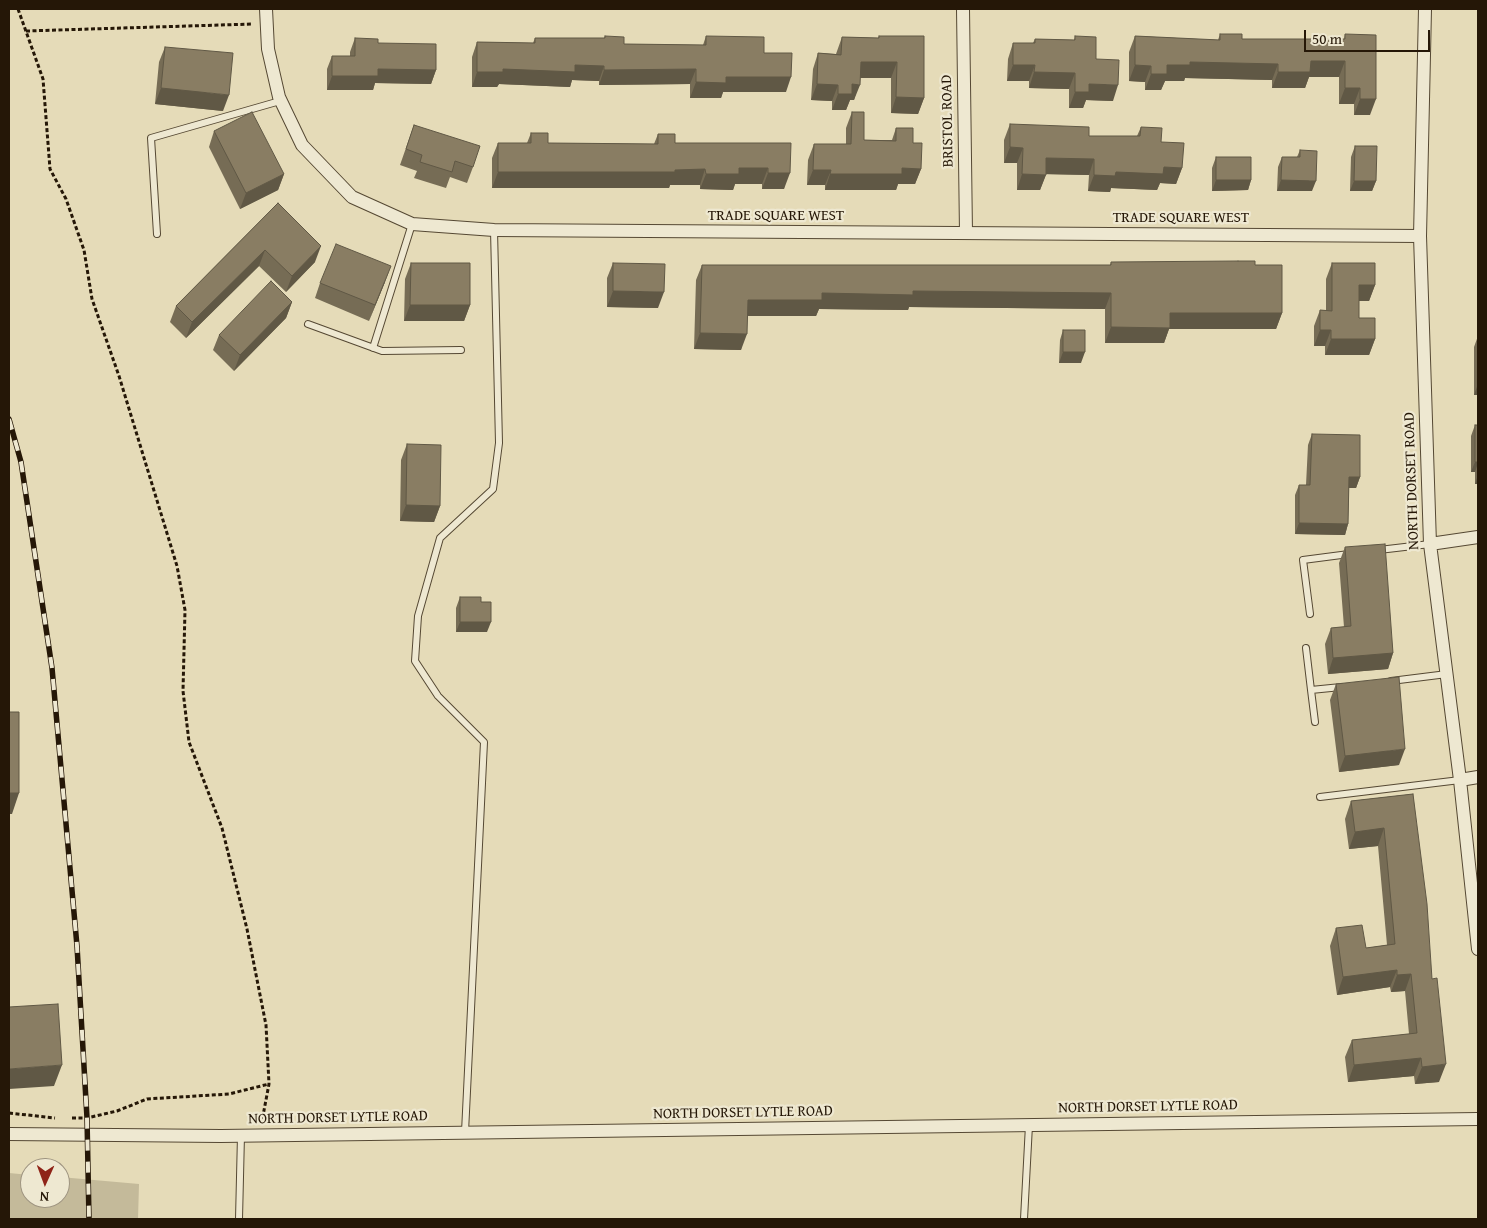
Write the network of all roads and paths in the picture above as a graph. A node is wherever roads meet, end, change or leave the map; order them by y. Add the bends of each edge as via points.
1 (18, 9) edge
2 (266, 9) edge
3 (963, 9) edge
4 (1425, 9) edge
5 (266, 23) junction
6 (26, 31) junction
7 (280, 101) junction
8 (412, 224) junction
9 (494, 230) junction
10 (966, 233) junction
11 (156, 234) dead end
12 (1420, 236) junction
13 (308, 324) dead end
14 (373, 348) junction
15 (461, 350) dead end
16 (1478, 537) edge
17 (1430, 544) junction
18 (1371, 551) edge
19 (1361, 552) edge
20 (1310, 614) dead end
21 (1306, 648) dead end
22 (1447, 674) junction
23 (1383, 682) edge
24 (1347, 686) edge
25 (1311, 690) junction
26 (1315, 722) dead end
27 (1478, 777) edge
28 (1460, 780) junction
29 (1320, 797) dead end
30 (1478, 948) edge
31 (269, 1084) junction
32 (9, 1113) edge
33 (69, 1118) dead end
34 (59, 1119) dead end
35 (1478, 1119) edge
36 (1029, 1125) junction
37 (464, 1132) junction
38 (9, 1134) edge
39 (240, 1135) junction
40 (259, 1135) junction
41 (238, 1219) edge
42 (1024, 1219) edge

1 - 6 path
2 - 5 street, TRADE SQUARE WEST
3 - 10 street, BRISTOL ROAD
4 - 12 street, NORTH DORSET ROAD
5 - 6 path
5 - 7 street, TRADE SQUARE WEST via 268,49
6 - 31 path via 44,78 50,169 66,199 84,250 92,299 177,566 186,610 183,691 189,742 222,828 247,929 266,1024
7 - 8 street, TRADE SQUARE WEST via 302,145 352,197
7 - 11 lane via 151,138
8 - 9 street, TRADE SQUARE WEST
8 - 14 lane
9 - 10 street, TRADE SQUARE WEST
9 - 37 lane via 498,443 493,489 440,538 418,616 415,661 438,696 484,742
10 - 12 street, TRADE SQUARE WEST
12 - 17 street, NORTH DORSET ROAD
13 - 14 lane
14 - 15 lane via 382,351
16 - 17 street
17 - 18 lane
17 - 22 street, NORTH DORSET ROAD
19 - 20 lane via 1303,560
21 - 25 lane
22 - 23 lane
22 - 28 street, NORTH DORSET ROAD
24 - 25 lane
25 - 26 lane
27 - 28 street
28 - 29 lane
28 - 30 street, NORTH DORSET ROAD
31 - 33 path via 229,1094 147,1099 117,1111 87,1118
31 - 40 path
32 - 34 path
35 - 36 street, NORTH DORSET LYTLE ROAD
36 - 37 street, NORTH DORSET LYTLE ROAD
36 - 42 lane
37 - 40 street, NORTH DORSET LYTLE ROAD
38 - 39 street, NORTH DORSET LYTLE ROAD
39 - 40 street, NORTH DORSET LYTLE ROAD
39 - 41 lane

